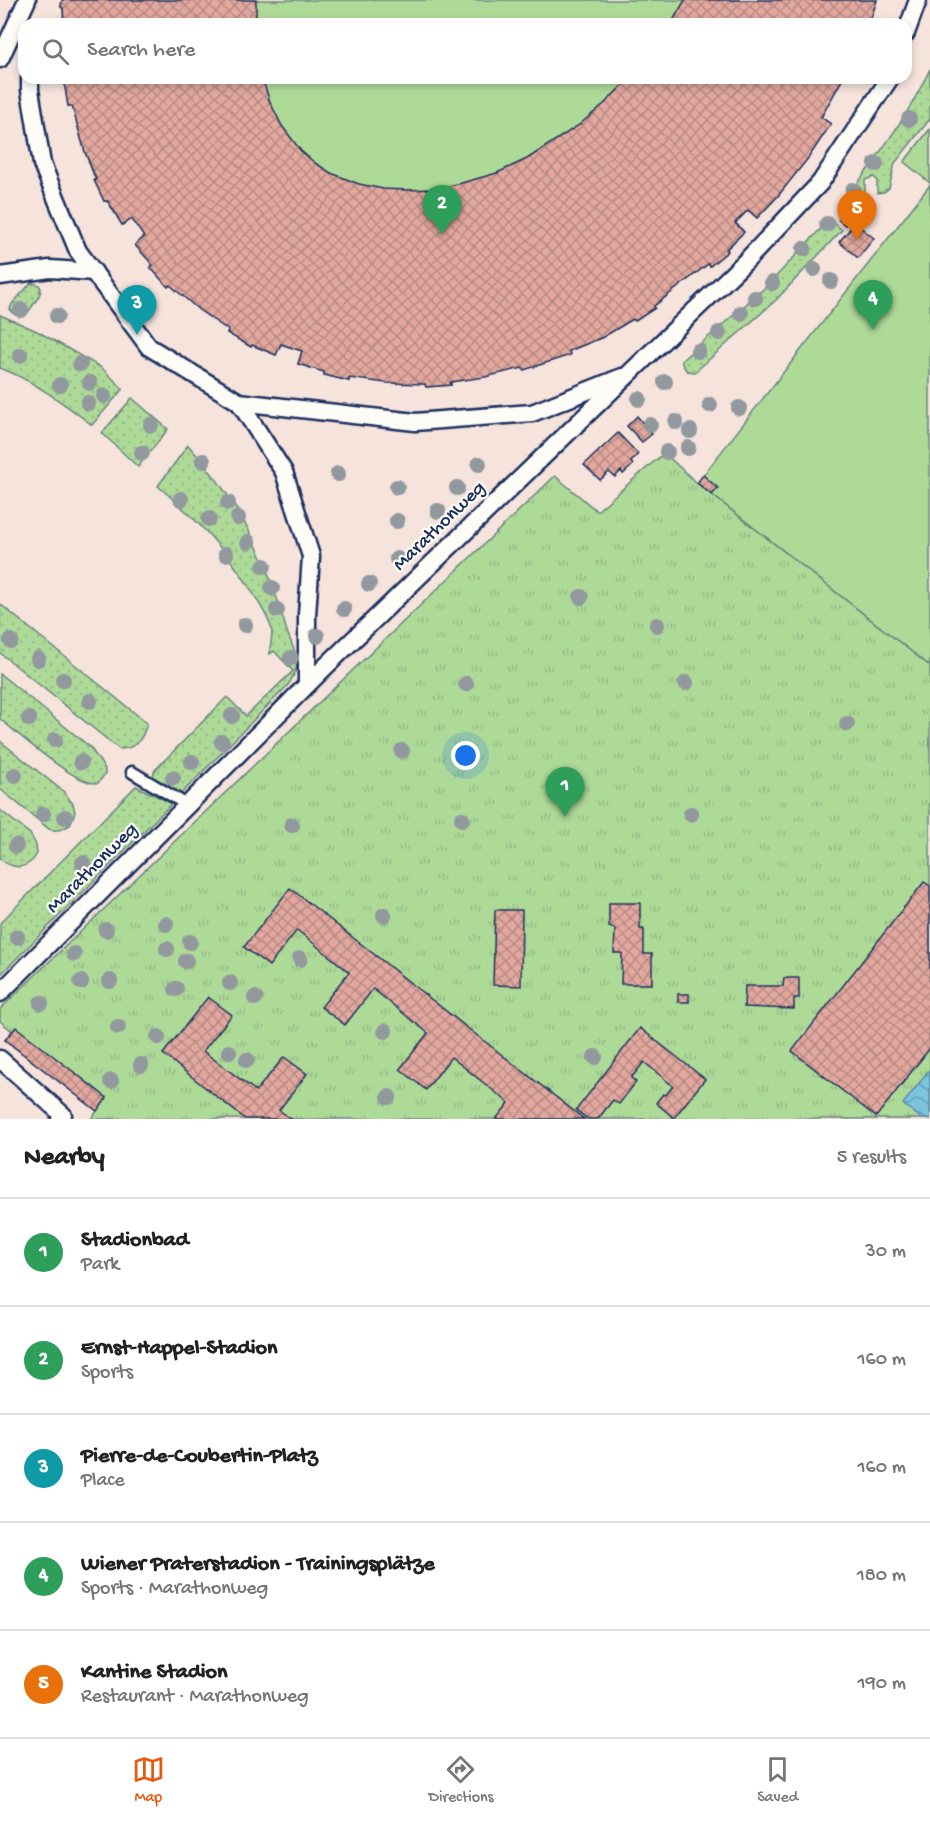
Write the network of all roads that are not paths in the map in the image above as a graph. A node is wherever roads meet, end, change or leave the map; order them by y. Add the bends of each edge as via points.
1 (28, 0) edge
2 (918, 0) edge
3 (19, 18) edge
4 (29, 18) edge
5 (911, 18) edge
6 (18, 21) edge
7 (0, 59) edge
8 (30, 84) edge
9 (886, 84) edge
10 (94, 272) junction
11 (0, 276) edge
12 (630, 374) junction
13 (239, 402) junction
14 (307, 684) junction
15 (132, 772) dead end
16 (187, 805) junction
17 (0, 993) edge
18 (0, 1059) edge
19 (60, 1119) edge

1 - 3 street
1 - 4 street
2 - 5 street
6 - 7 street
8 - 10 street via 42,164 78,251
9 - 12 street, Marathonweg via 820,183
10 - 11 street via 50,269
10 - 13 street via 149,346
12 - 13 street via 532,413 415,422
12 - 14 street, Marathonweg
13 - 14 street via 284,472 311,556
14 - 16 street, Marathonweg
15 - 16 lane
16 - 17 street, Marathonweg
18 - 19 street via 63,1115

